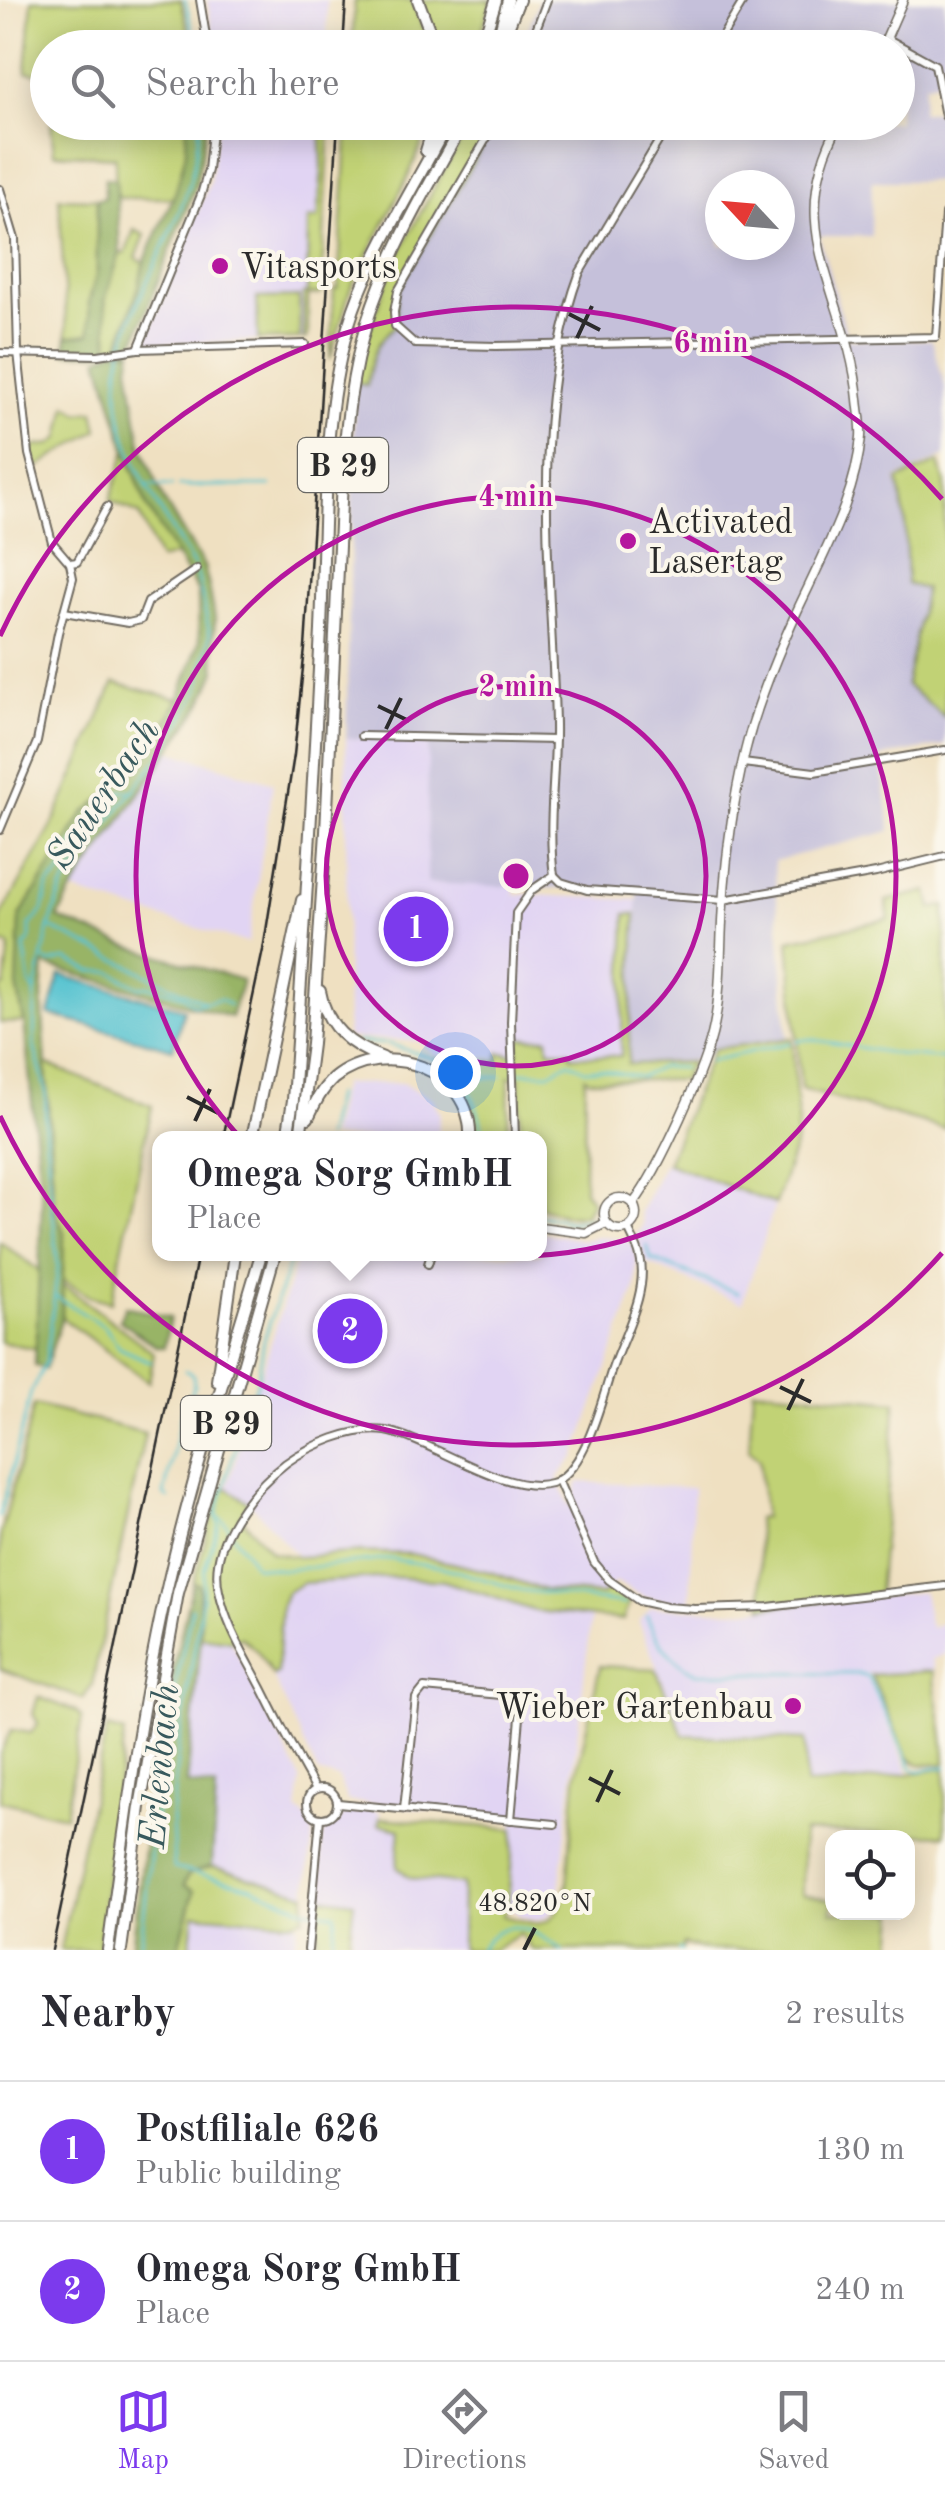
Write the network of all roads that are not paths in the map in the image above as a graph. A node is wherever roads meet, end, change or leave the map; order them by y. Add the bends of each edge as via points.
1 (200, 0) edge
2 (418, 0) edge
3 (496, 0) edge
4 (508, 0) edge
5 (519, 0) edge
6 (547, 0) edge
7 (744, 0) edge
8 (904, 0) edge
9 (205, 30) edge
10 (429, 30) edge
11 (487, 30) edge
12 (502, 30) edge
13 (506, 30) edge
14 (536, 30) edge
15 (726, 30) edge
16 (890, 30) edge
17 (915, 57) edge
18 (945, 116) edge
19 (210, 140) edge
20 (429, 140) edge
21 (438, 140) edge
22 (454, 140) edge
23 (486, 140) edge
24 (659, 140) edge
25 (831, 140) edge
26 (413, 184) junction
27 (0, 189) edge
28 (945, 214) edge
29 (846, 337) junction
30 (304, 344) dead end
31 (561, 345) junction
32 (135, 350) junction
33 (18, 352) junction
34 (0, 353) edge
35 (107, 507) dead end
36 (70, 564) junction
37 (194, 570) dead end
38 (64, 612) junction
39 (362, 736) dead end
40 (555, 740) junction
41 (945, 750) edge
42 (743, 763) junction
43 (0, 830) edge
44 (945, 856) edge
45 (311, 860) junction
46 (554, 875) junction
47 (723, 900) junction
48 (318, 958) junction
49 (388, 1060) junction
50 (253, 1131) edge
51 (288, 1131) edge
52 (301, 1131) edge
53 (303, 1131) edge
54 (469, 1131) edge
55 (515, 1131) edge
56 (633, 1204) junction
57 (606, 1224) junction
58 (547, 1227) edge
59 (628, 1228) junction
60 (234, 1261) edge
61 (259, 1261) edge
62 (273, 1261) edge
63 (429, 1261) edge
64 (428, 1264) dead end
65 (213, 1412) junction
66 (558, 1480) junction
67 (945, 1586) edge
68 (316, 1789) junction
69 (338, 1802) junction
70 (404, 1809) junction
71 (320, 1818) junction
72 (510, 1820) junction
73 (555, 1824) dead end
74 (108, 1950) edge
75 (121, 1950) edge
76 (308, 1950) edge

1 - 9 street
2 - 10 highway
3 - 11 highway
4 - 12 highway
5 - 13 highway
6 - 14 street
7 - 15 street
8 - 16 street
17 - 18 street via 934,65
19 - 32 street via 201,195
20 - 26 highway, B 29
21 - 26 highway, B 29
22 - 48 highway, B 29 via 385,271 350,392
23 - 31 street via 398,291 395,326 415,344
24 - 31 street via 580,272
25 - 29 street via 818,176 814,218
26 - 45 highway, B 29 via 360,290 337,380
27 - 33 street via 14,239
28 - 29 street via 936,337
29 - 31 street
29 - 42 street via 862,433 855,477 764,690
30 - 32 street
31 - 40 street via 547,440
32 - 33 street
33 - 34 street
33 - 36 street via 43,518
35 - 36 street
36 - 38 street
37 - 38 street via 148,602 141,620 128,624
38 - 43 street via 37,742
39 - 40 street
40 - 46 street
41 - 42 street via 814,772
42 - 47 street
44 - 47 street
45 - 50 highway
45 - 51 highway, B 29
46 - 47 street via 588,890
46 - 55 street via 516,913
47 - 56 street via 711,1039
48 - 49 highway via 321,996 336,1030
48 - 52 highway, B 29
49 - 53 highway via 334,1079 318,1096
49 - 54 highway via 446,1079 465,1104
56 - 57 street via 613,1199 604,1212
56 - 59 street via 636,1217
57 - 58 street via 586,1233
57 - 59 street
59 - 66 street via 640,1256 640,1288 582,1452
60 - 65 highway
61 - 65 highway, B 29
62 - 75 highway, B 29 via 174,1609
63 - 64 street
65 - 74 highway, B 29 via 149,1668
66 - 67 street via 594,1562 639,1600 695,1609 768,1607
66 - 68 street via 524,1483 382,1430 356,1432 298,1454 235,1517 219,1564 219,1594
68 - 69 street via 328,1788
68 - 71 street via 307,1803
69 - 70 street
69 - 71 street via 333,1814
70 - 72 street
70 - 72 street via 416,1698 424,1688 512,1696 521,1706
71 - 76 street
72 - 73 street

